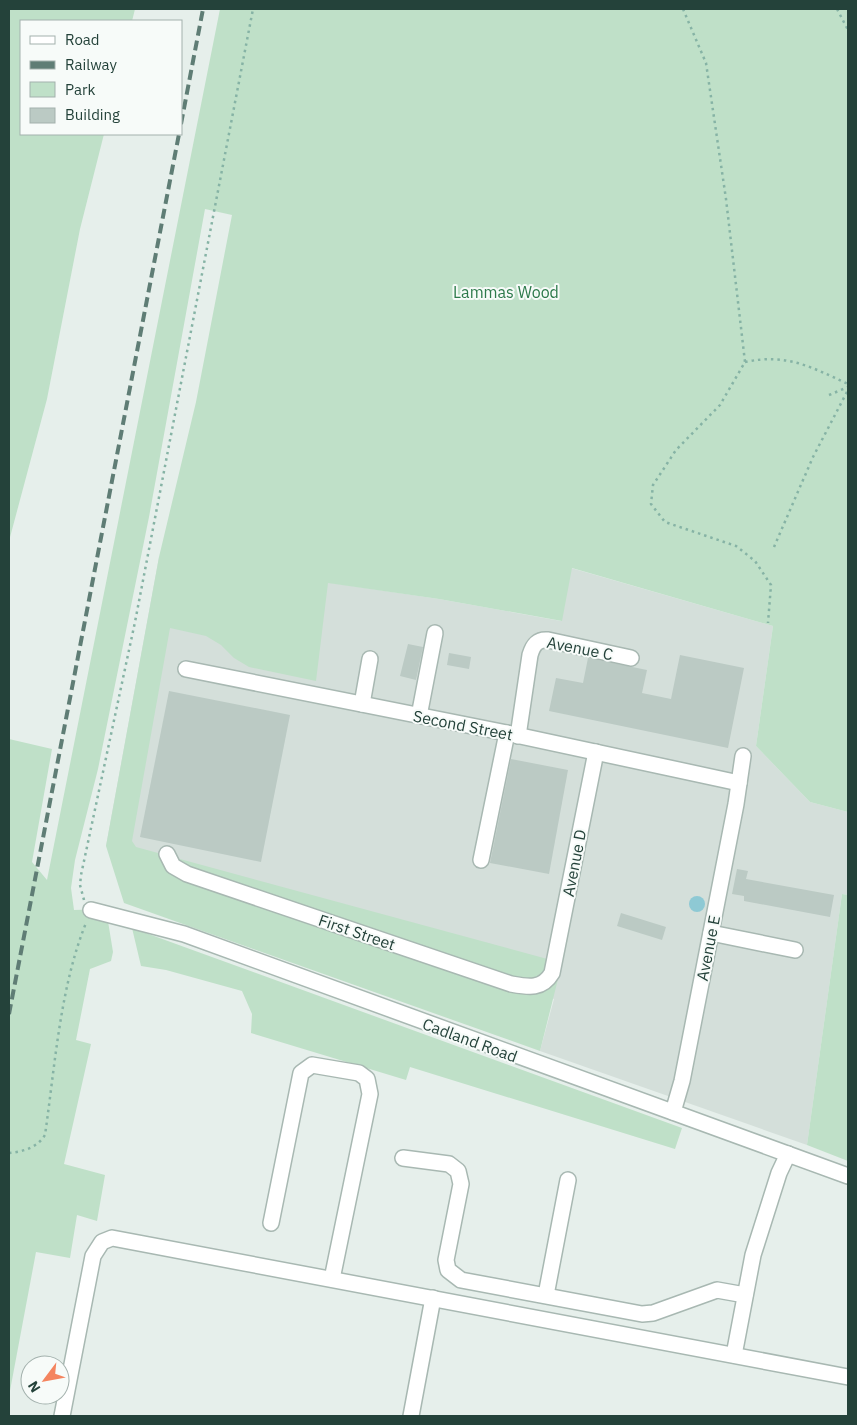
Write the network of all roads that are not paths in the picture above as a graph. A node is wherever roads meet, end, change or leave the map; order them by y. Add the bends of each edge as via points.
1 (435, 633) dead end
2 (631, 658) dead end
3 (370, 659) dead end
4 (186, 669) dead end
5 (362, 704) junction
6 (420, 716) junction
7 (512, 735) junction
8 (596, 752) junction
9 (743, 756) dead end
10 (739, 783) junction
11 (167, 854) dead end
12 (481, 860) dead end
13 (90, 910) road end
14 (711, 933) junction
15 (795, 950) dead end
16 (552, 973) joint
17 (673, 1112) junction
18 (788, 1154) junction
19 (403, 1158) dead end
20 (848, 1176) edge
21 (568, 1180) dead end
22 (271, 1223) dead end
23 (332, 1278) junction
24 (546, 1295) junction
25 (745, 1295) junction
26 (433, 1298) junction
27 (734, 1355) junction
28 (848, 1377) edge
29 (62, 1416) edge
30 (411, 1416) edge

1 - 6 street
2 - 7 street, Avenue C via 548,640 534,644
3 - 5 street
4 - 5 street, Second Street
5 - 6 street, Second Street
6 - 7 street, Second Street
7 - 8 street, Second Street
7 - 12 street, Avenue C
8 - 10 street, Second Street
8 - 16 street, Avenue D
9 - 10 street, Avenue E
10 - 14 street, Avenue E
11 - 16 street, First Street via 173,866 187,874 511,984 530,988 548,979
13 - 17 street, Cadland Road via 184,934
14 - 15 street
14 - 17 street, Avenue E
17 - 18 street, Cadland Road
18 - 20 street, Cadland Road
18 - 25 street via 753,1255
19 - 24 street via 449,1164 461,1177 446,1260 452,1274 461,1280
21 - 24 street
22 - 23 street via 301,1073 312,1065 359,1072 369,1083 370,1094
23 - 26 street
23 - 29 street via 108,1238 93,1256
24 - 25 street via 642,1314 717,1290
25 - 27 street
26 - 27 street
26 - 30 street
27 - 28 street

